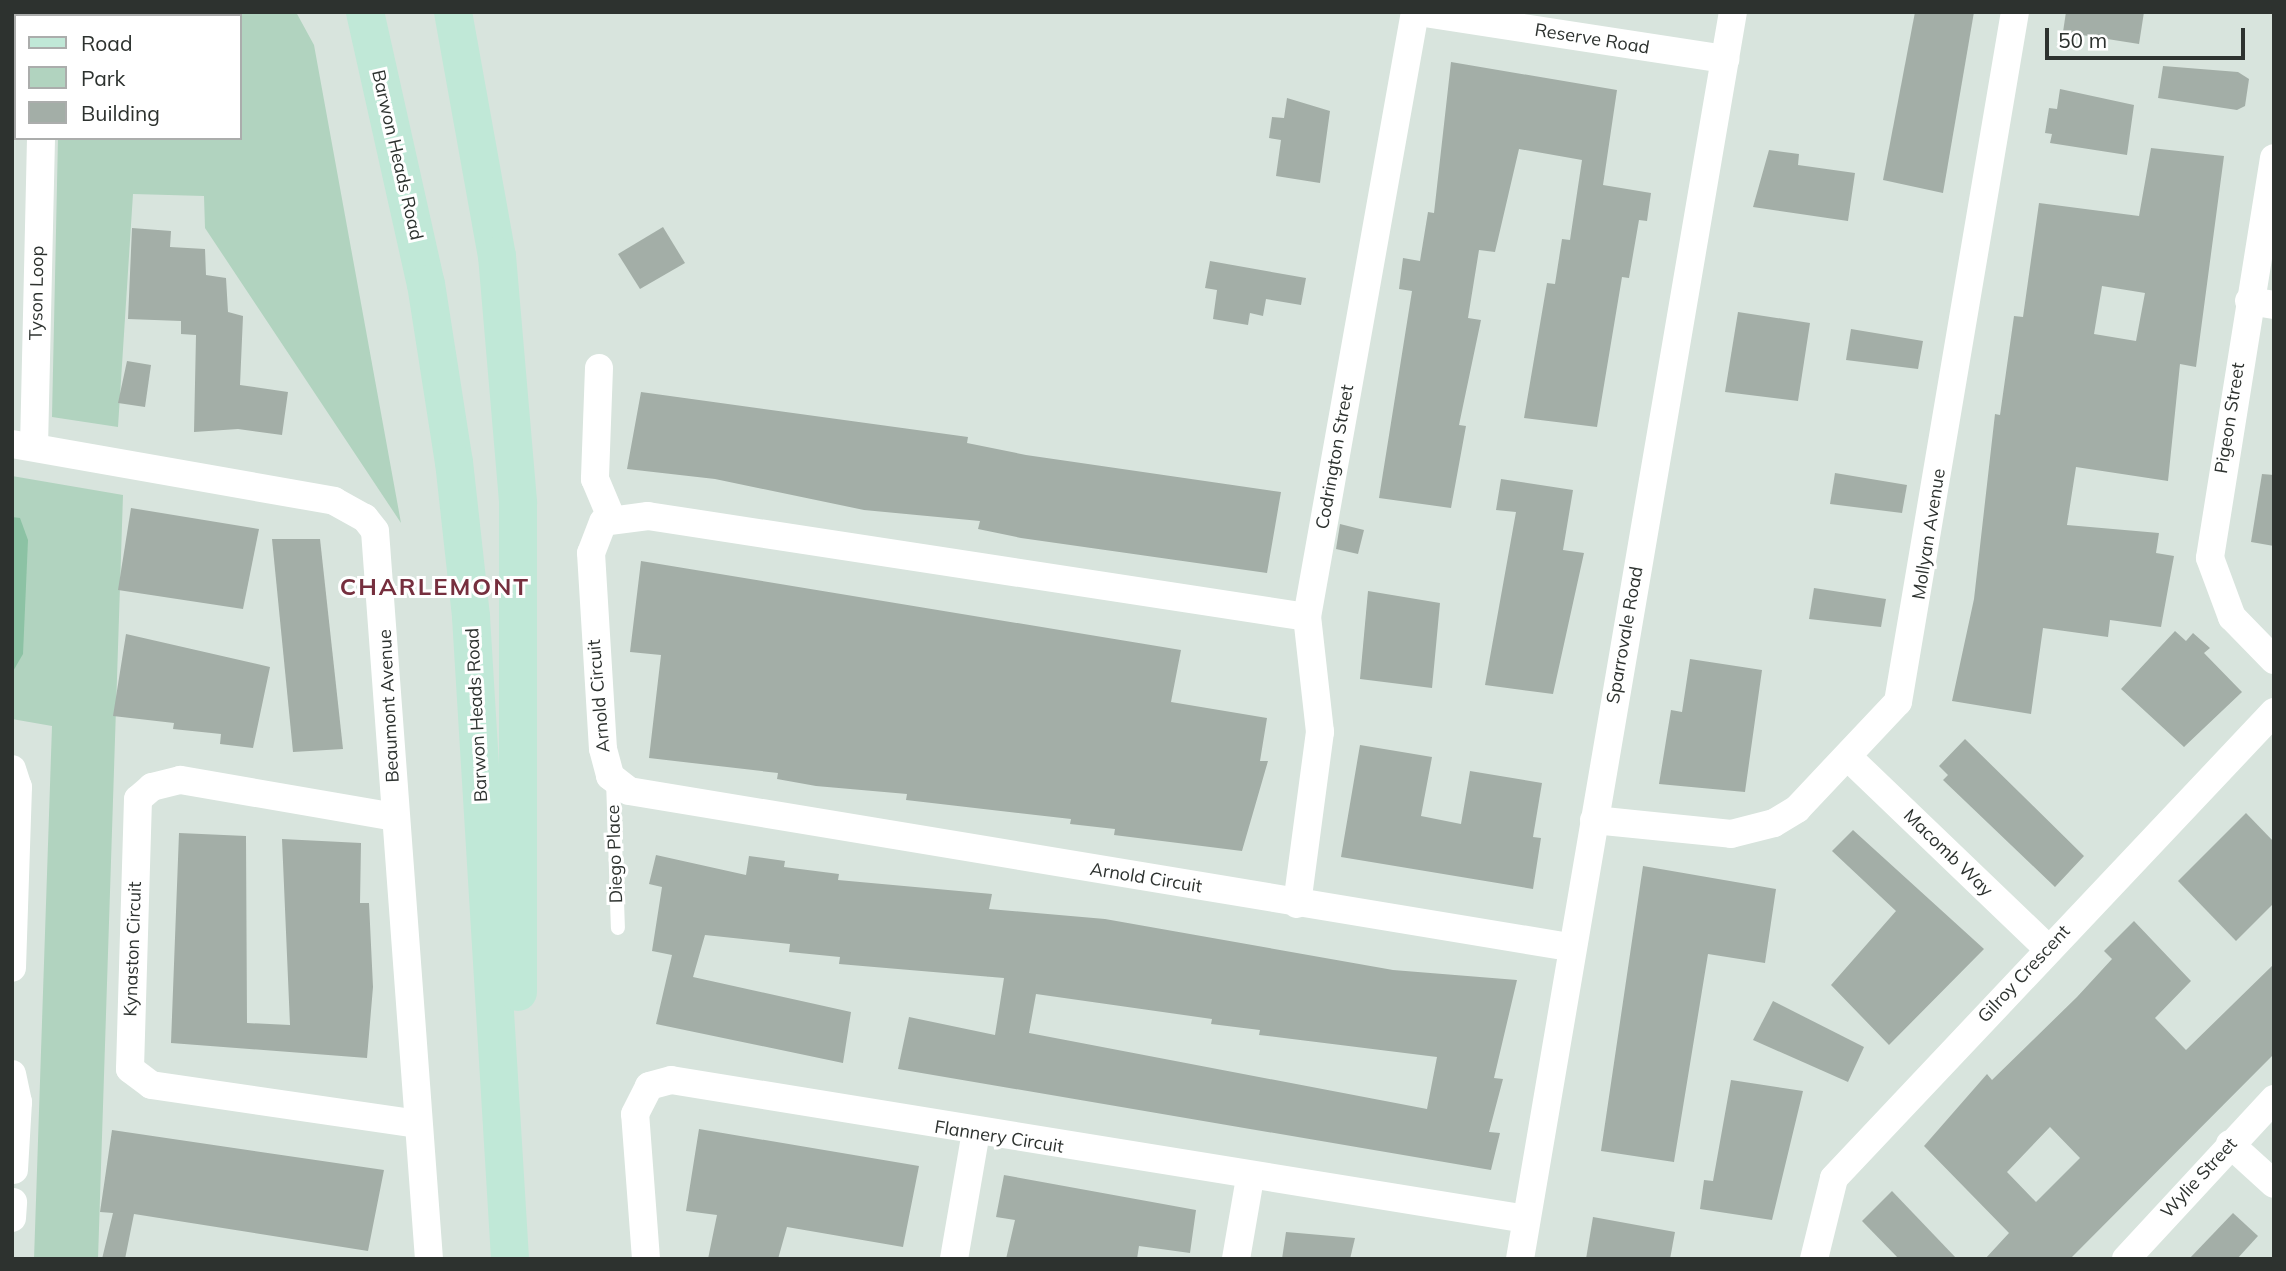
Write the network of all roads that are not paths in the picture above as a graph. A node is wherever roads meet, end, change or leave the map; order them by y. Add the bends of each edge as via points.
1 (365, 12) edge
2 (453, 12) edge
3 (1417, 12) edge
4 (1733, 12) edge
5 (2015, 12) edge
6 (1725, 59) junction
7 (41, 140) edge
8 (2274, 158) edge
9 (2261, 303) edge
10 (599, 368) dead end
11 (23, 445) edge
12 (611, 517) junction
13 (1307, 617) junction
14 (2274, 660) edge
15 (2274, 712) edge
16 (1849, 758) junction
17 (12, 769) edge
18 (613, 780) junction
19 (395, 817) junction
20 (1594, 820) junction
21 (1297, 904) junction
22 (618, 928) dead end
23 (1569, 947) junction
24 (2047, 948) junction
25 (12, 968) edge
26 (12, 1074) edge
27 (2274, 1099) edge
28 (417, 1124) junction
29 (976, 1132) junction
30 (2230, 1144) junction
31 (14, 1170) dead end
32 (1250, 1178) junction
33 (2274, 1184) edge
34 (13, 1202) edge
35 (12, 1218) edge
36 (1526, 1219) junction
37 (429, 1259) edge
38 (510, 1259) edge
39 (518, 1259) edge
40 (646, 1259) edge
41 (954, 1259) edge
42 (1236, 1259) edge
43 (1520, 1259) edge
44 (1814, 1259) edge
45 (2126, 1259) edge

1 - 38 main road, Barwon Heads Road via 426,284 454,462 471,617
2 - 39 main road, Barwon Heads Road via 497,256 518,502
3 - 6 street, Reserve Road
3 - 13 street, Codrington Street
4 - 6 street, Sparrovale Road
5 - 16 street, Mollyan Avenue via 1903,689
6 - 20 street, Sparrovale Road
7 - 11 street, Tyson Loop
8 - 9 street, Pigeon Street
9 - 14 street, Pigeon Street via 2210,558 2232,617
10 - 12 street via 595,479
11 - 19 street, Beaumont Avenue via 334,501 365,517 381,555
12 - 13 street via 648,516
12 - 18 street, Arnold Circuit via 593,537 590,570 603,749
13 - 21 street, Codrington Street via 1320,732
15 - 24 street, Gilroy Crescent
16 - 20 street, Mollyan Avenue via 1797,809 1754,830 1714,834
16 - 24 street, Macomb Way
17 - 25 street via 18,788
18 - 21 street, Arnold Circuit via 636,793
18 - 22 lane, Diego Place
19 - 28 street, Beaumont Avenue
19 - 28 street, Kynaston Circuit via 180,780 152,787 138,799 130,1069 151,1085
20 - 23 street, Sparrovale Road
21 - 23 street, Arnold Circuit
23 - 36 street, Sparrovale Road
24 - 44 street, Gilroy Crescent via 1834,1178
26 - 31 street via 18,1102
27 - 30 street, Wylie Street
28 - 37 street, Beaumont Avenue
29 - 32 street, Flannery Circuit
29 - 40 street, Flannery Circuit via 690,1082 655,1083 643,1093 634,1117
29 - 41 street
30 - 33 street
30 - 45 street, Wylie Street
32 - 36 street, Flannery Circuit
32 - 42 street
34 - 35 street
36 - 43 street, Sparrovale Road

